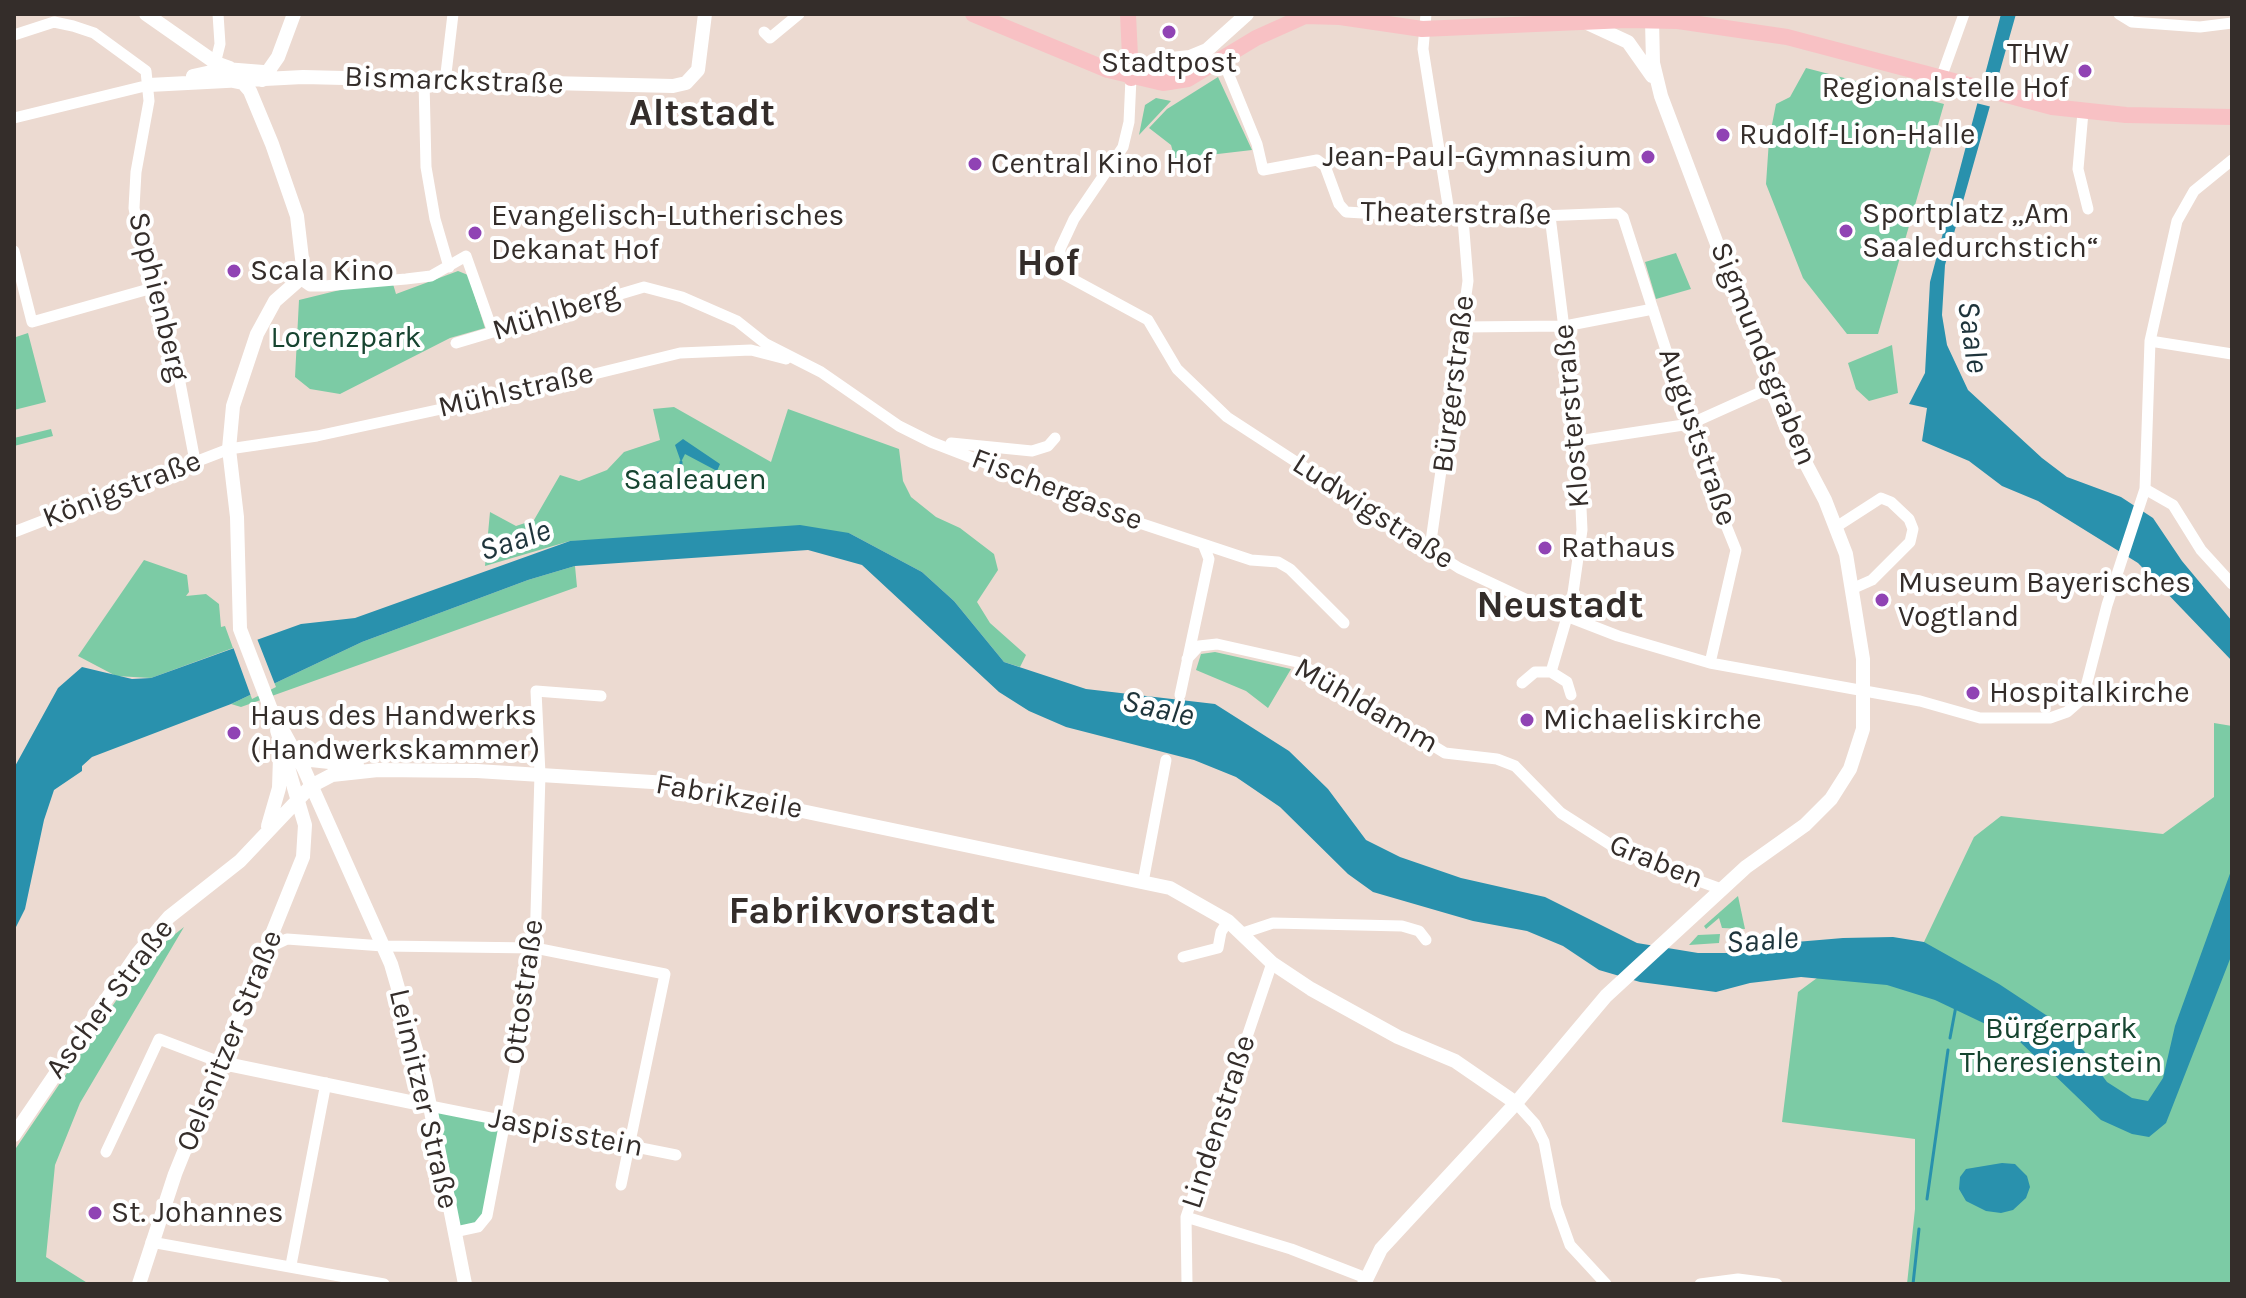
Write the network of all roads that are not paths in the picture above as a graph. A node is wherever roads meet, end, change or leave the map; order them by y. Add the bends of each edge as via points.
1 (146, 14) edge
2 (218, 14) edge
3 (294, 14) edge
4 (453, 14) edge
5 (799, 14) edge
6 (973, 14) edge
7 (1128, 14) edge
8 (1964, 14) edge
9 (2119, 14) edge
10 (1241, 16) edge
11 (1653, 17) edge
12 (705, 18) edge
13 (1679, 18) edge
14 (1589, 19) edge
15 (1424, 22) edge
16 (2232, 23) edge
17 (764, 32) dead end
18 (14, 35) edge
19 (282, 45) junction
20 (1222, 58) junction
21 (214, 67) junction
22 (233, 75) junction
23 (264, 76) junction
24 (303, 77) junction
25 (1131, 78) junction
26 (1949, 80) junction
27 (424, 81) junction
28 (201, 82) junction
29 (445, 82) junction
30 (149, 85) junction
31 (253, 96) junction
32 (1661, 96) junction
33 (2083, 112) junction
34 (2232, 117) edge
35 (14, 118) edge
36 (272, 144) junction
37 (2232, 160) edge
38 (2088, 209) dead end
39 (1621, 215) joint
40 (1550, 216) junction
41 (1456, 219) junction
42 (14, 251) edge
43 (449, 267) junction
44 (300, 279) junction
45 (149, 289) junction
46 (656, 289) joint
47 (1653, 309) junction
48 (1565, 326) junction
49 (1462, 327) junction
50 (493, 332) junction
51 (2150, 341) junction
52 (456, 343) dead end
53 (2232, 354) edge
54 (803, 363) junction
55 (1770, 388) junction
56 (1690, 424) junction
57 (912, 433) junction
58 (1055, 438) dead end
59 (1578, 441) junction
60 (229, 449) junction
61 (195, 461) junction
62 (2143, 494) junction
63 (1836, 527) junction
64 (14, 532) edge
65 (1203, 544) junction
66 (1430, 548) junction
67 (2232, 584) edge
68 (1854, 588) junction
69 (1568, 616) junction
70 (1344, 623) dead end
71 (1187, 659) junction
72 (1710, 663) junction
73 (1551, 672) junction
74 (1522, 683) dead end
75 (1865, 690) junction
76 (1180, 695) dead end
77 (1571, 695) dead end
78 (601, 696) dead end
79 (268, 701) junction
80 (278, 736) junction
81 (292, 745) junction
82 (1166, 760) dead end
83 (1503, 760) joint
84 (406, 769) junction
85 (540, 774) junction
86 (311, 786) junction
87 (297, 797) junction
88 (256, 845) junction
89 (1143, 882) junction
90 (1721, 889) junction
91 (1228, 921) junction
92 (1243, 933) junction
93 (1426, 940) dead end
94 (383, 946) junction
95 (268, 948) junction
96 (535, 948) junction
97 (1183, 957) dead end
98 (1272, 963) junction
99 (222, 1063) junction
100 (326, 1083) junction
101 (1516, 1103) junction
102 (430, 1106) junction
103 (503, 1122) junction
104 (14, 1135) edge
105 (629, 1146) junction
106 (106, 1152) dead end
107 (676, 1155) dead end
108 (621, 1185) dead end
109 (1186, 1217) junction
110 (455, 1232) junction
111 (151, 1242) junction
112 (291, 1265) junction
113 (1365, 1281) edge
114 (139, 1284) edge
115 (384, 1284) edge
116 (465, 1284) edge
117 (1187, 1284) edge
118 (1606, 1284) edge
119 (1700, 1284) edge
120 (1777, 1284) edge

1 - 21 street
2 - 21 street via 220,44
3 - 19 street
4 - 29 street
5 - 17 street via 770,38
6 - 25 main road
7 - 25 main road
8 - 26 street
9 - 16 street via 2132,22 2200,27
10 - 25 street via 1207,50 1153,61
11 - 13 main road
11 - 14 main road
11 - 32 street, Sigmundsgraben via 1653,63
12 - 29 street, Bismarckstraße via 699,66 690,81 673,86
13 - 26 main road via 1774,34
14 - 15 main road
14 - 32 street via 1628,42
15 - 20 main road via 1305,16
15 - 41 street, Bürgerstraße
18 - 30 street via 54,22 94,33 139,63
19 - 23 street
19 - 24 street via 283,67
20 - 25 main road via 1178,81
20 - 41 street, Theaterstraße via 1264,171 1311,159 1322,163 1339,204 1349,212
21 - 22 street
21 - 28 street
21 - 30 street
22 - 23 street, Bismarckstraße
22 - 28 street
22 - 31 street
23 - 24 street, Bismarckstraße
23 - 31 street via 255,84
23 - 36 street via 264,111
24 - 27 street, Bismarckstraße
25 - 66 street, Ludwigstraße via 1123,147 1060,249 1065,275 1136,312 1155,329 1186,379 1227,417
26 - 33 main road
27 - 29 street, Bismarckstraße
27 - 43 street via 426,167
28 - 30 street
30 - 35 street
30 - 45 street, Sophienberg via 133,190
31 - 36 street
32 - 55 street, Sigmundsgraben
33 - 34 main road
33 - 38 street via 2078,169
36 - 44 street via 297,216
37 - 51 street via 2208,177 2183,206
39 - 40 street, Theaterstraße
39 - 47 street, Auguststraße
40 - 41 street, Theaterstraße
40 - 48 street, Klosterstraße
41 - 49 street, Bürgerstraße via 1468,281
42 - 45 street via 32,322
43 - 44 street via 431,276 324,286
43 - 50 street via 466,256
44 - 60 street via 275,301 249,353 233,406
45 - 61 street, Sophienberg via 178,372
46 - 50 street, Mühlberg via 644,287
46 - 54 street, Fischergasse via 737,321
47 - 48 street
47 - 56 street, Auguststraße
48 - 49 street
48 - 59 street, Klosterstraße
49 - 66 street, Bürgerstraße
50 - 52 street, Mühlberg
51 - 53 street
51 - 62 street
54 - 57 street, Fischergasse
54 - 60 street, Mühlstraße via 751,350 680,353 317,436
55 - 56 street
55 - 63 street, Sigmundsgraben
56 - 59 street
56 - 72 street, Auguststraße via 1736,550
57 - 58 street, Fischergasse via 965,446 1025,451 1043,448
57 - 65 street, Fischergasse via 1043,491
59 - 69 street, Klosterstraße via 1581,554
60 - 61 street, Königstraße
60 - 79 street via 237,517 237,606 243,639
61 - 64 street, Königstraße
62 - 67 street via 2173,505 2201,550
62 - 75 street, Ludwigstraße via 2083,698 2067,712 2050,718 1965,716 1947,707
63 - 68 street, Sigmundsgraben
63 - 68 street via 1881,498 1911,523 1910,542 1872,580
65 - 70 street via 1290,569
65 - 71 street via 1209,559
66 - 69 street, Ludwigstraße via 1459,568
68 - 75 street, Sigmundsgraben
69 - 72 street, Ludwigstraße
69 - 73 street, Klosterstraße
71 - 76 street
71 - 83 street, Mühldamm via 1199,646 1210,644 1288,659 1445,753
72 - 75 street, Ludwigstraße
73 - 74 street via 1535,672
73 - 77 street via 1567,682
75 - 90 street, Graben via 1860,742 1831,799
78 - 85 street, Ottostraße via 536,691
79 - 80 street, Oelsnitzer Straße
79 - 81 street, Leimitzer Straße
80 - 87 street, Oelsnitzer Straße
80 - 88 street, Ascher Straße via 276,802
81 - 84 street via 311,760
81 - 86 street, Leimitzer Straße
82 - 89 street
83 - 90 street, Graben via 1521,769 1561,813 1596,838 1643,862
84 - 85 street, Fabrikzeile
84 - 86 street, Fabrikzeile via 343,773
85 - 89 street, Fabrikzeile via 668,783
85 - 96 street, Ottostraße
86 - 87 street, Ascher Straße
86 - 94 street, Leimitzer Straße
87 - 88 street, Ascher Straße
87 - 95 street, Oelsnitzer Straße via 306,832 303,857
88 - 104 street, Ascher Straße via 182,905 138,953
89 - 91 street, Fabrikzeile via 1179,891
90 - 101 street via 1569,1035
91 - 92 street, Fabrikzeile
91 - 97 street via 1218,948
92 - 93 street via 1273,923 1402,926 1419,931
92 - 98 street, Fabrikzeile
94 - 95 street via 287,939
94 - 96 street
94 - 102 street, Leimitzer Straße
95 - 99 street, Oelsnitzer Straße
96 - 103 street, Ottostraße
96 - 105 street via 665,974
98 - 101 street, Fabrikzeile via 1398,1037 1455,1061
98 - 109 street, Lindenstraße
99 - 100 street, Jaspisstein
99 - 106 street via 159,1039
99 - 111 street, Oelsnitzer Straße
100 - 102 street, Jaspisstein
100 - 112 street
101 - 113 street via 1381,1249
101 - 118 street via 1544,1142 1556,1206 1570,1245
102 - 103 street, Jaspisstein
102 - 110 street, Leimitzer Straße
103 - 105 street, Jaspisstein
103 - 110 street, Ottostraße via 485,1221
105 - 107 street, Jaspisstein
105 - 108 street
109 - 113 street via 1291,1249
109 - 117 street, Lindenstraße
110 - 116 street, Leimitzer Straße
111 - 112 street
111 - 114 street, Oelsnitzer Straße
112 - 115 street
119 - 120 street via 1738,1279

